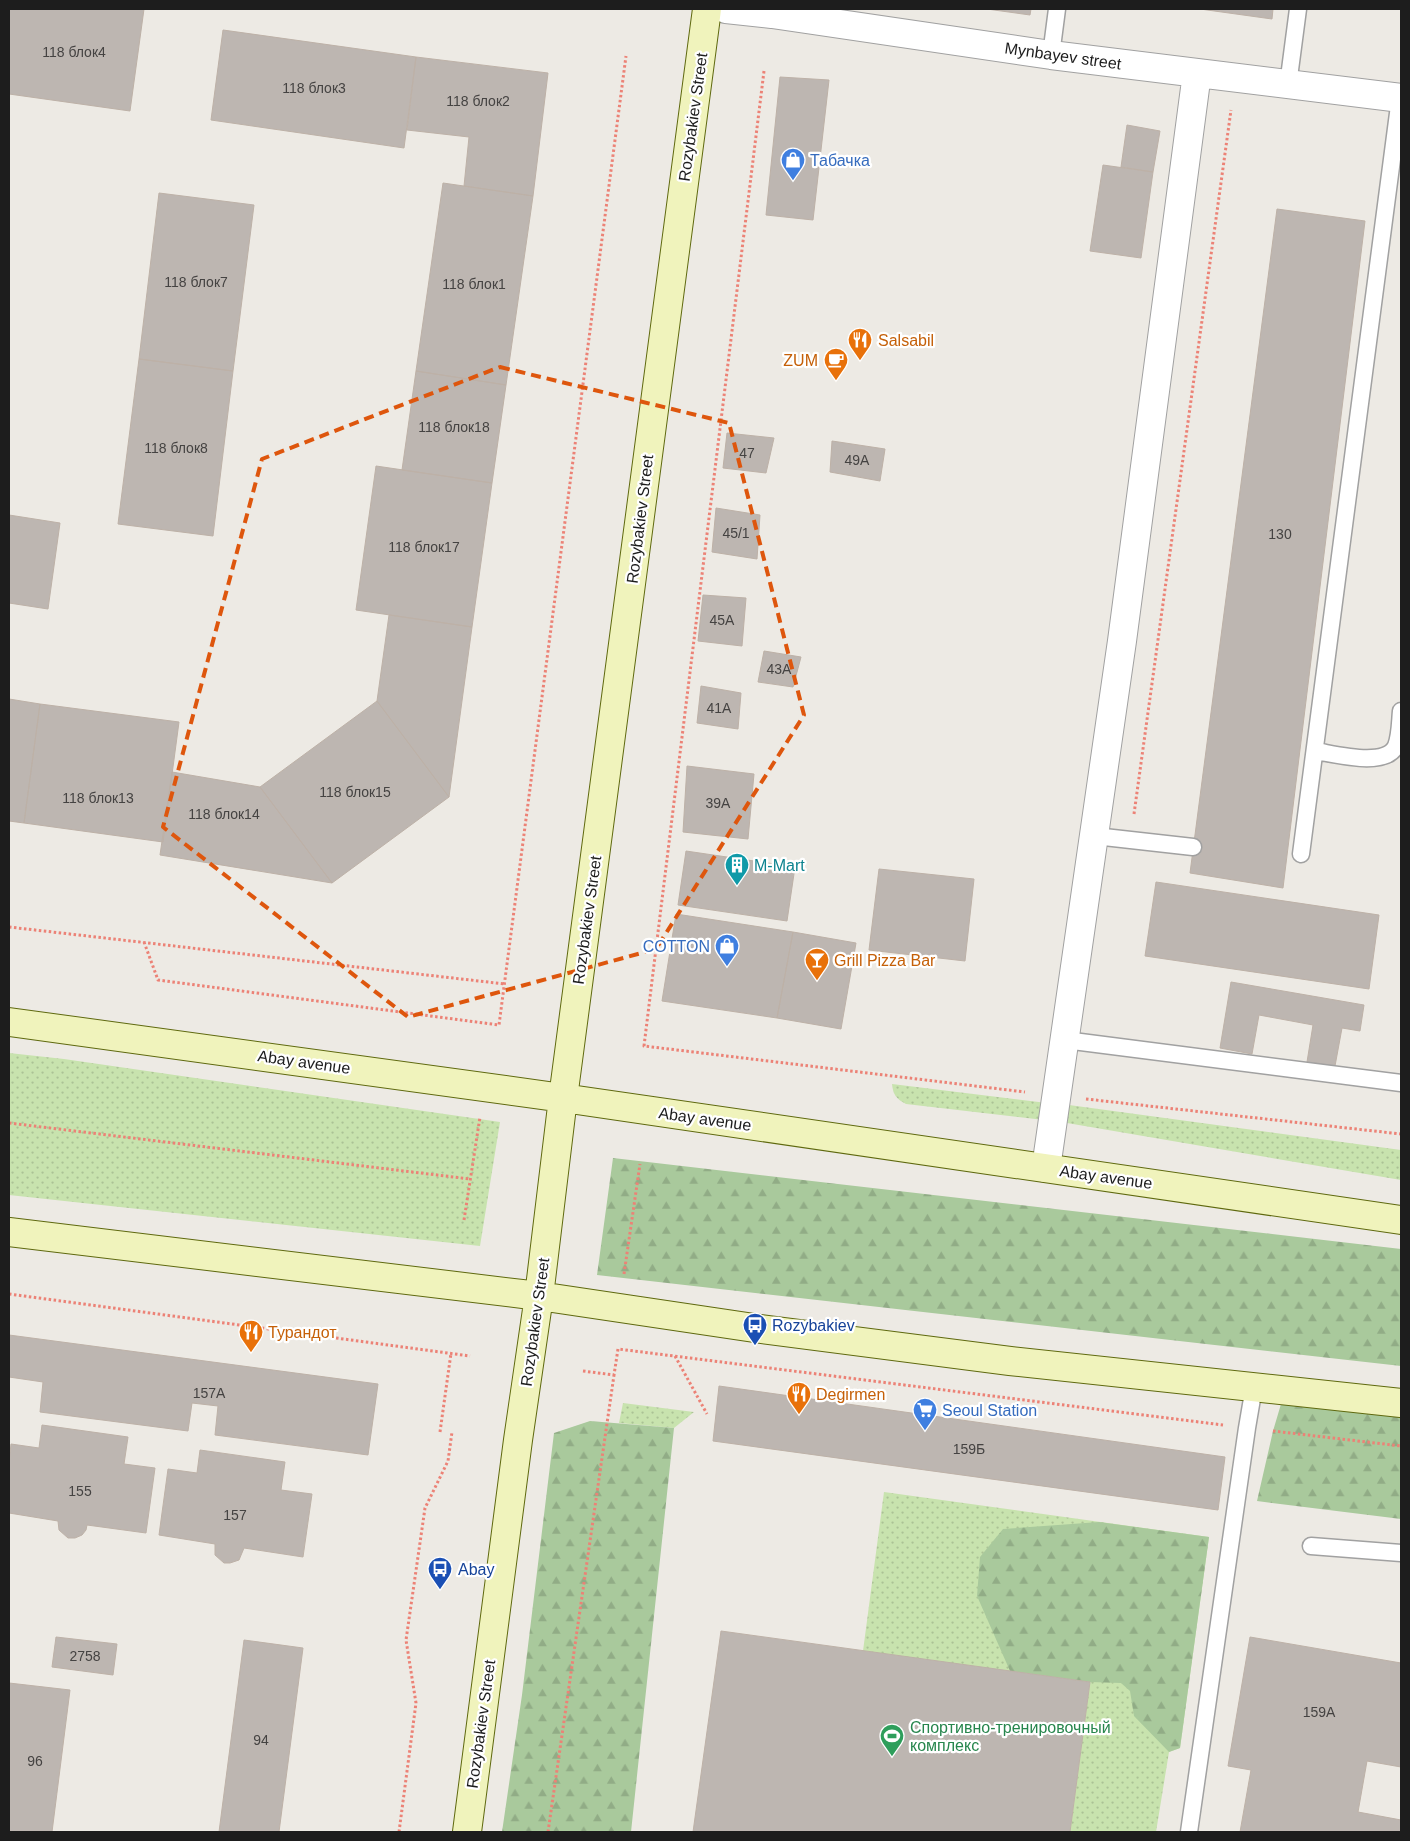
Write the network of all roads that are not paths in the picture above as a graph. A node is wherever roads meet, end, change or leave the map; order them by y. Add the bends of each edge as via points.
1 (707, 9) edge
2 (726, 9) edge
3 (1057, 9) edge
4 (1298, 9) edge
5 (1051, 55) junction
6 (1197, 73) junction
7 (1288, 85) junction
8 (1400, 98) edge
9 (1401, 711) edge
10 (1315, 751) junction
11 (1094, 836) junction
12 (1193, 848) dead end
13 (1302, 854) dead end
14 (9, 1022) edge
15 (1065, 1040) junction
16 (1401, 1083) edge
17 (563, 1098) junction
18 (1046, 1168) junction
19 (1401, 1220) edge
20 (9, 1232) edge
21 (539, 1296) junction
22 (1254, 1387) junction
23 (1401, 1404) edge
24 (1311, 1546) dead end
25 (1401, 1554) edge
26 (467, 1832) edge
27 (1189, 1832) edge

1 - 17 main road, Rozybakiev Street
2 - 5 street, Mynbayev street
3 - 5 lane
4 - 7 lane
5 - 6 street, Mynbayev street
6 - 7 street, Mynbayev street
6 - 11 street
7 - 8 street, Mynbayev street
8 - 10 lane
9 - 10 lane via 1396,745 1390,754 1369,758
10 - 13 lane
11 - 12 lane
11 - 15 street
14 - 17 main road, Abay avenue
15 - 16 lane
15 - 18 street
17 - 18 main road, Abay avenue
17 - 21 main road, Rozybakiev Street
18 - 19 main road, Abay avenue
20 - 21 main road
21 - 22 main road via 1010,1361
21 - 26 main road, Rozybakiev Street
22 - 23 main road
22 - 27 lane
24 - 25 lane

